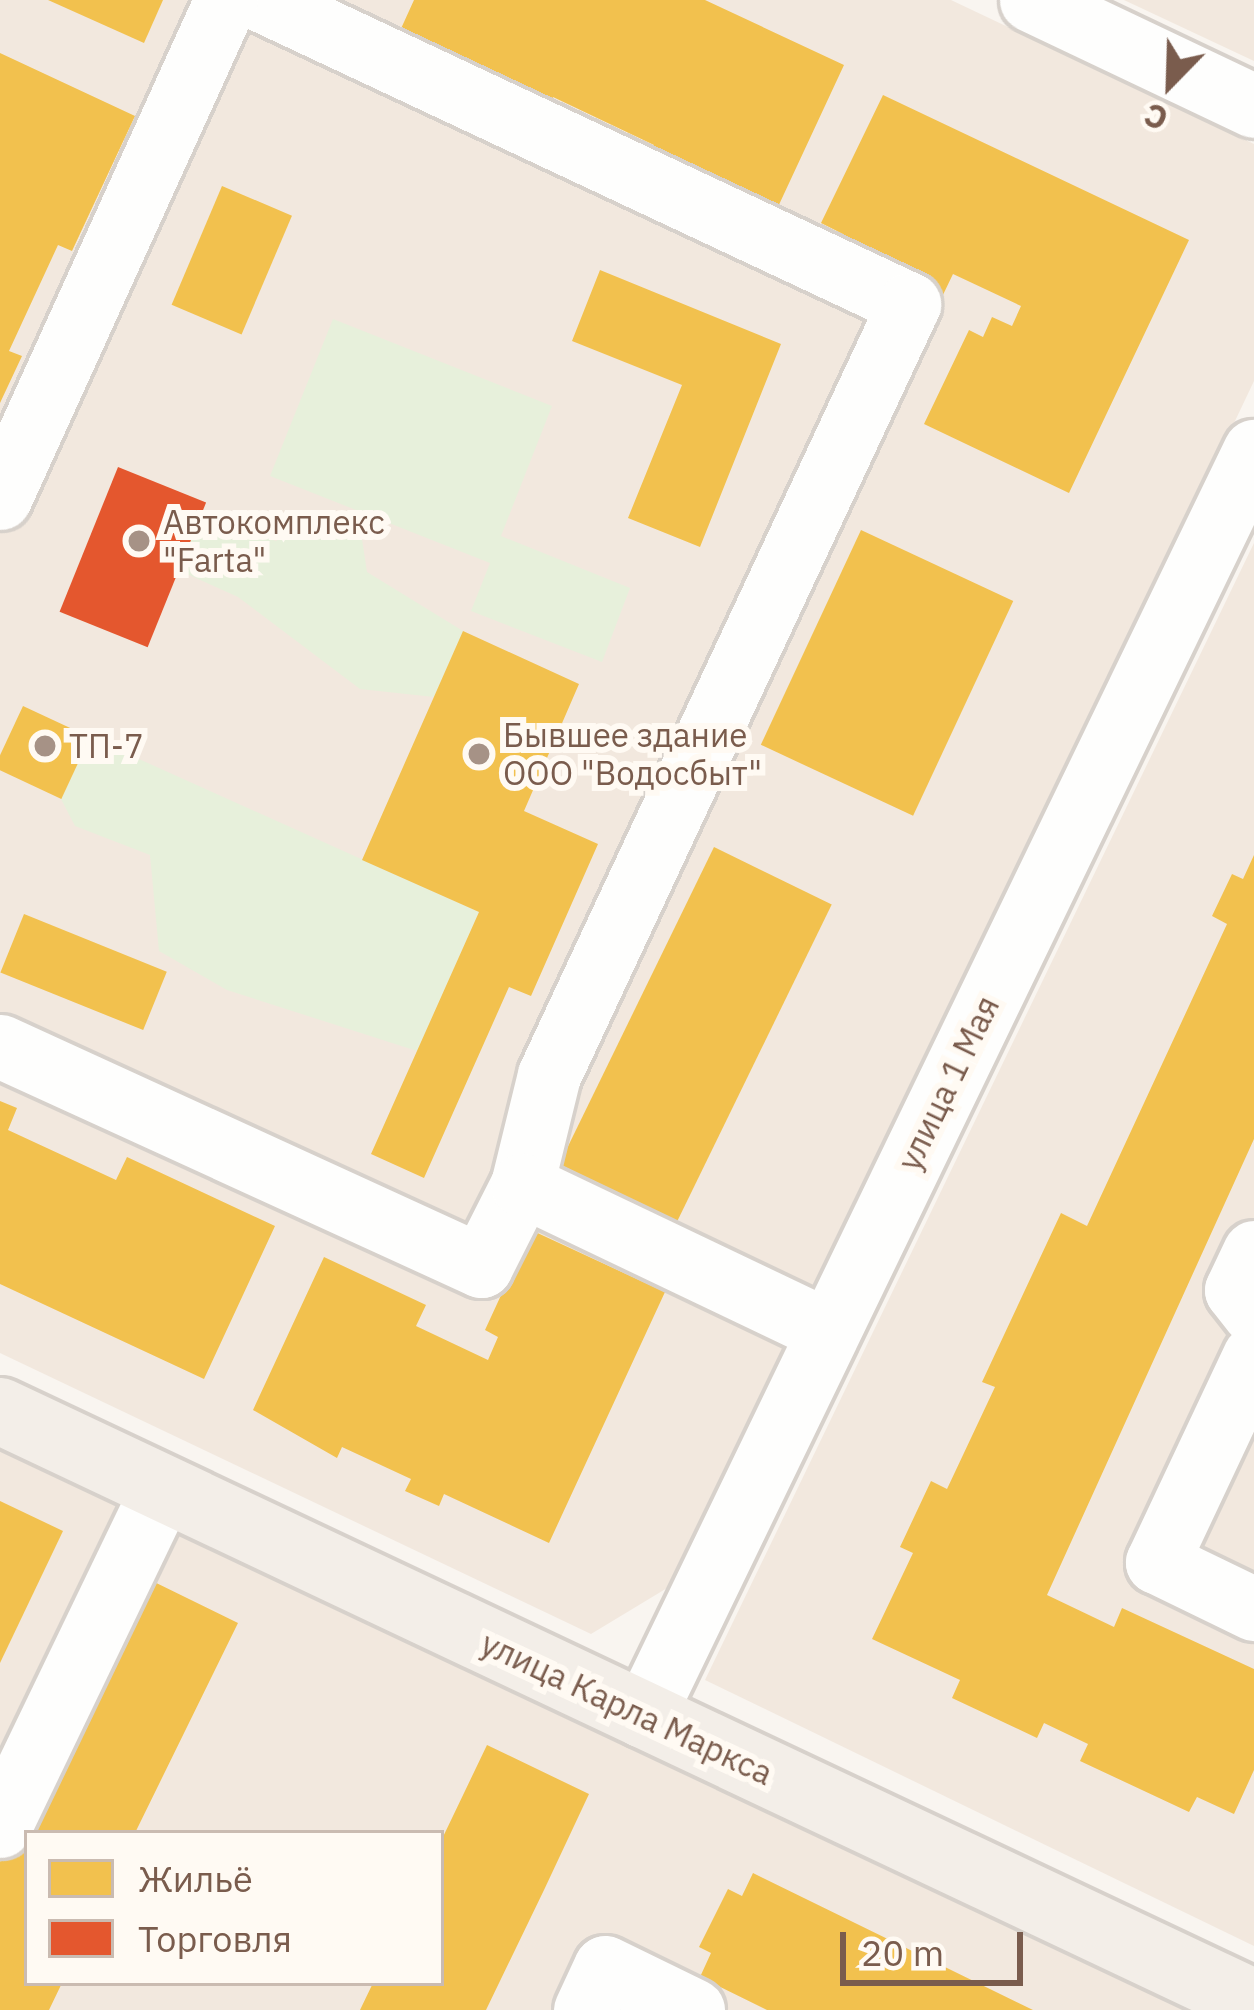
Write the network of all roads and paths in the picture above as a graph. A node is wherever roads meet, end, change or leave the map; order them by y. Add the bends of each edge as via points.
1 (226, 0) edge
2 (261, 0) edge
3 (1031, 0) edge
4 (1095, 14) edge
5 (1254, 106) edge
6 (1254, 452) edge
7 (0, 498) edge
8 (0, 1046) edge
9 (522, 1185) junction
10 (1254, 1252) edge
11 (1254, 1313) edge
12 (828, 1331) junction
13 (1254, 1356) edge
14 (0, 1412) edge
15 (163, 1487) junction
16 (1254, 1609) edge
17 (644, 1716) junction
18 (20, 1734) edge
19 (0, 1826) edge
20 (605, 1968) edge
21 (1249, 1988) edge
22 (693, 2010) edge

1 - 7 street
2 - 9 street via 909,304 549,1075
3 - 4 street
4 - 5 street
6 - 12 street, улица 1 Мая
8 - 9 street via 481,1266
9 - 12 street
10 - 11 street via 1236,1290
12 - 17 street, улица 1 Мая
13 - 16 street via 1157,1562
14 - 15 main road, улица Карла Маркса
15 - 17 main road, улица Карла Маркса
15 - 18 street
17 - 21 main road, улица Карла Маркса
18 - 19 street
20 - 22 street

